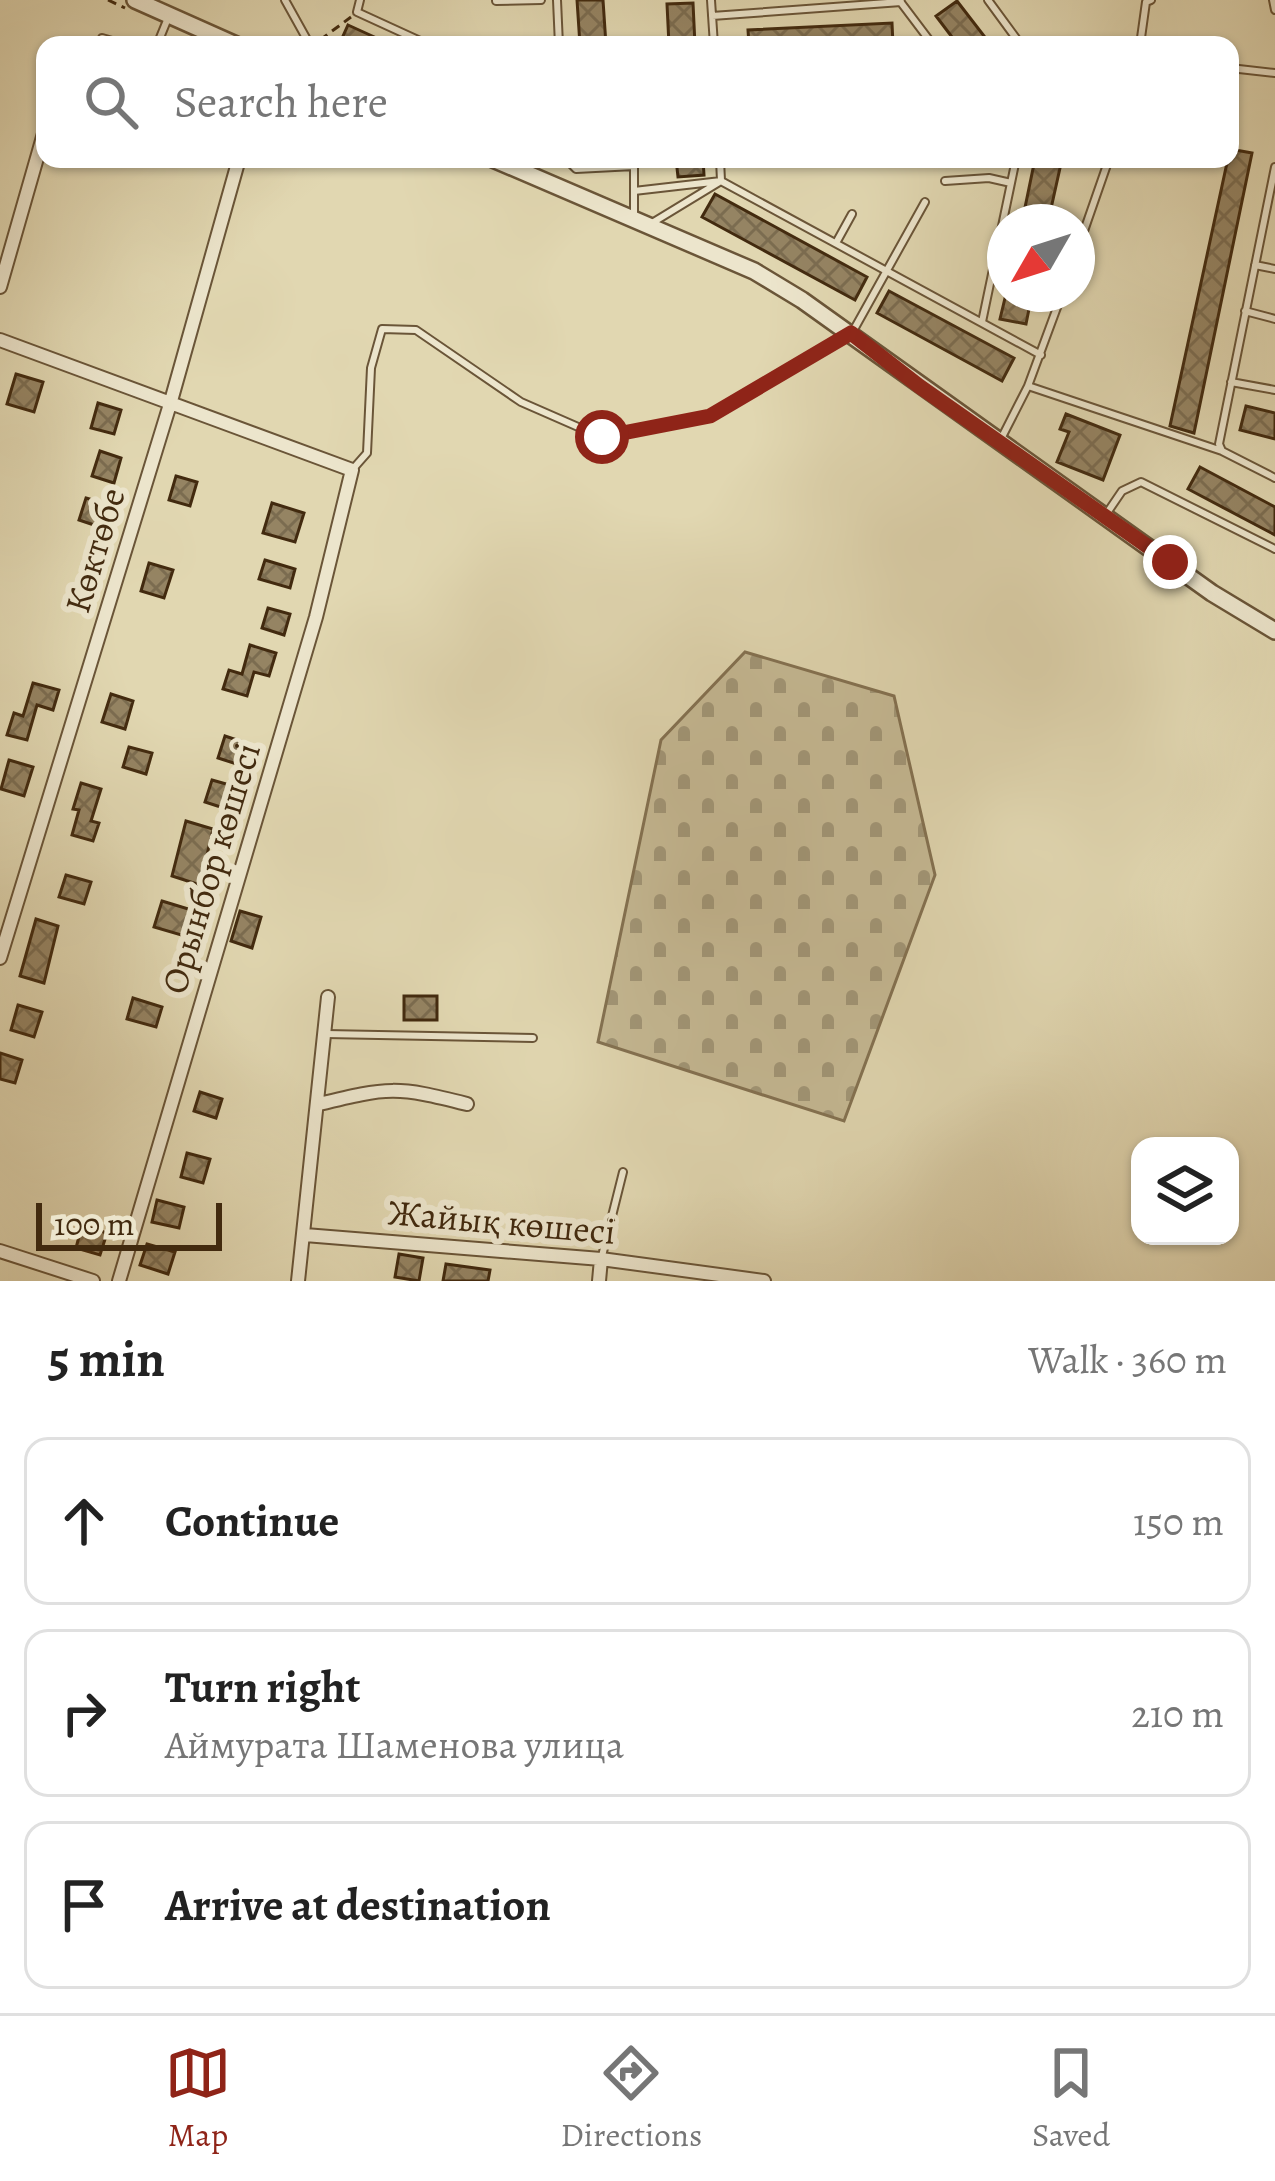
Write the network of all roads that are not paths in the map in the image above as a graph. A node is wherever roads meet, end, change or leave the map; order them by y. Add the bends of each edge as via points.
1 (135, 0) edge
2 (285, 0) edge
3 (360, 0) edge
4 (541, 0) edge
5 (557, 0) edge
6 (711, 0) edge
7 (988, 0) edge
8 (1273, 0) edge
9 (496, 1) edge
10 (900, 1) edge
11 (1148, 1) edge
12 (1275, 10) edge
13 (169, 15) junction
14 (712, 16) junction
15 (161, 36) edge
16 (216, 36) edge
17 (307, 36) edge
18 (409, 36) edge
19 (559, 36) edge
20 (713, 36) edge
21 (926, 36) edge
22 (1014, 36) edge
23 (1142, 36) edge
24 (1239, 69) edge
25 (1275, 73) edge
26 (36, 161) edge
27 (1275, 167) edge
28 (236, 168) edge
29 (514, 168) edge
30 (634, 168) edge
31 (720, 168) edge
32 (1014, 168) edge
33 (1104, 168) edge
34 (721, 181) junction
35 (945, 181) dead end
36 (1011, 183) junction
37 (634, 191) junction
38 (1272, 195) edge
39 (925, 202) dead end
40 (1092, 204) edge
41 (851, 214) dead end
42 (641, 222) junction
43 (836, 243) junction
44 (1255, 265) junction
45 (1275, 269) edge
46 (887, 271) junction
47 (0, 287) edge
48 (1245, 311) junction
49 (1056, 312) edge
50 (1275, 319) edge
51 (982, 322) junction
52 (851, 333) junction
53 (0, 340) edge
54 (1041, 355) junction
55 (1231, 382) junction
56 (1028, 386) junction
57 (1275, 390) edge
58 (171, 401) junction
59 (1000, 441) junction
60 (1222, 451) junction
61 (352, 470) junction
62 (1275, 478) edge
63 (1105, 516) junction
64 (1275, 549) edge
65 (1275, 631) edge
66 (0, 958) edge
67 (328, 997) dead end
68 (323, 1034) junction
69 (533, 1039) dead end
70 (319, 1104) junction
71 (466, 1104) dead end
72 (622, 1172) dead end
73 (305, 1234) junction
74 (0, 1251) edge
75 (601, 1259) junction
76 (93, 1281) edge
77 (119, 1281) edge
78 (298, 1281) edge
79 (599, 1281) edge
80 (764, 1281) edge

1 - 13 street
2 - 17 lane
3 - 18 lane via 357,12
4 - 9 lane
5 - 19 lane
6 - 14 lane
7 - 22 lane
8 - 12 lane
10 - 14 lane
10 - 21 lane
11 - 23 lane
13 - 15 lane
13 - 16 street
14 - 20 lane
24 - 25 lane
26 - 47 street
27 - 38 lane
28 - 58 street, Көктөбе
29 - 42 street
30 - 37 lane
31 - 34 lane
32 - 36 lane
33 - 40 lane
34 - 37 lane
34 - 42 lane
34 - 43 lane
35 - 36 lane
36 - 51 lane
37 - 42 lane
38 - 44 lane
39 - 46 lane
41 - 43 lane
42 - 52 street via 754,272
43 - 46 lane
44 - 45 lane
44 - 48 lane
46 - 51 lane
46 - 52 lane
48 - 50 lane
48 - 55 lane
49 - 54 lane
51 - 54 lane
52 - 59 street
52 - 61 lane via 710,416 602,437 521,403 416,330 382,329 371,368 367,453
53 - 58 street
54 - 56 lane
55 - 57 lane
55 - 60 lane
56 - 59 lane
56 - 60 lane
58 - 61 street
58 - 66 street, Көктөбе
59 - 63 street
60 - 62 lane
61 - 77 street, Орынбор көшесі
63 - 64 lane via 1122,491 1142,482
63 - 65 street
67 - 68 street
68 - 69 lane
68 - 70 street
70 - 71 street via 405,1088
70 - 73 street
72 - 75 lane
73 - 75 street, Жайық көшесі
73 - 78 street
74 - 76 street
75 - 79 street
75 - 80 street, Жайық көшесі

